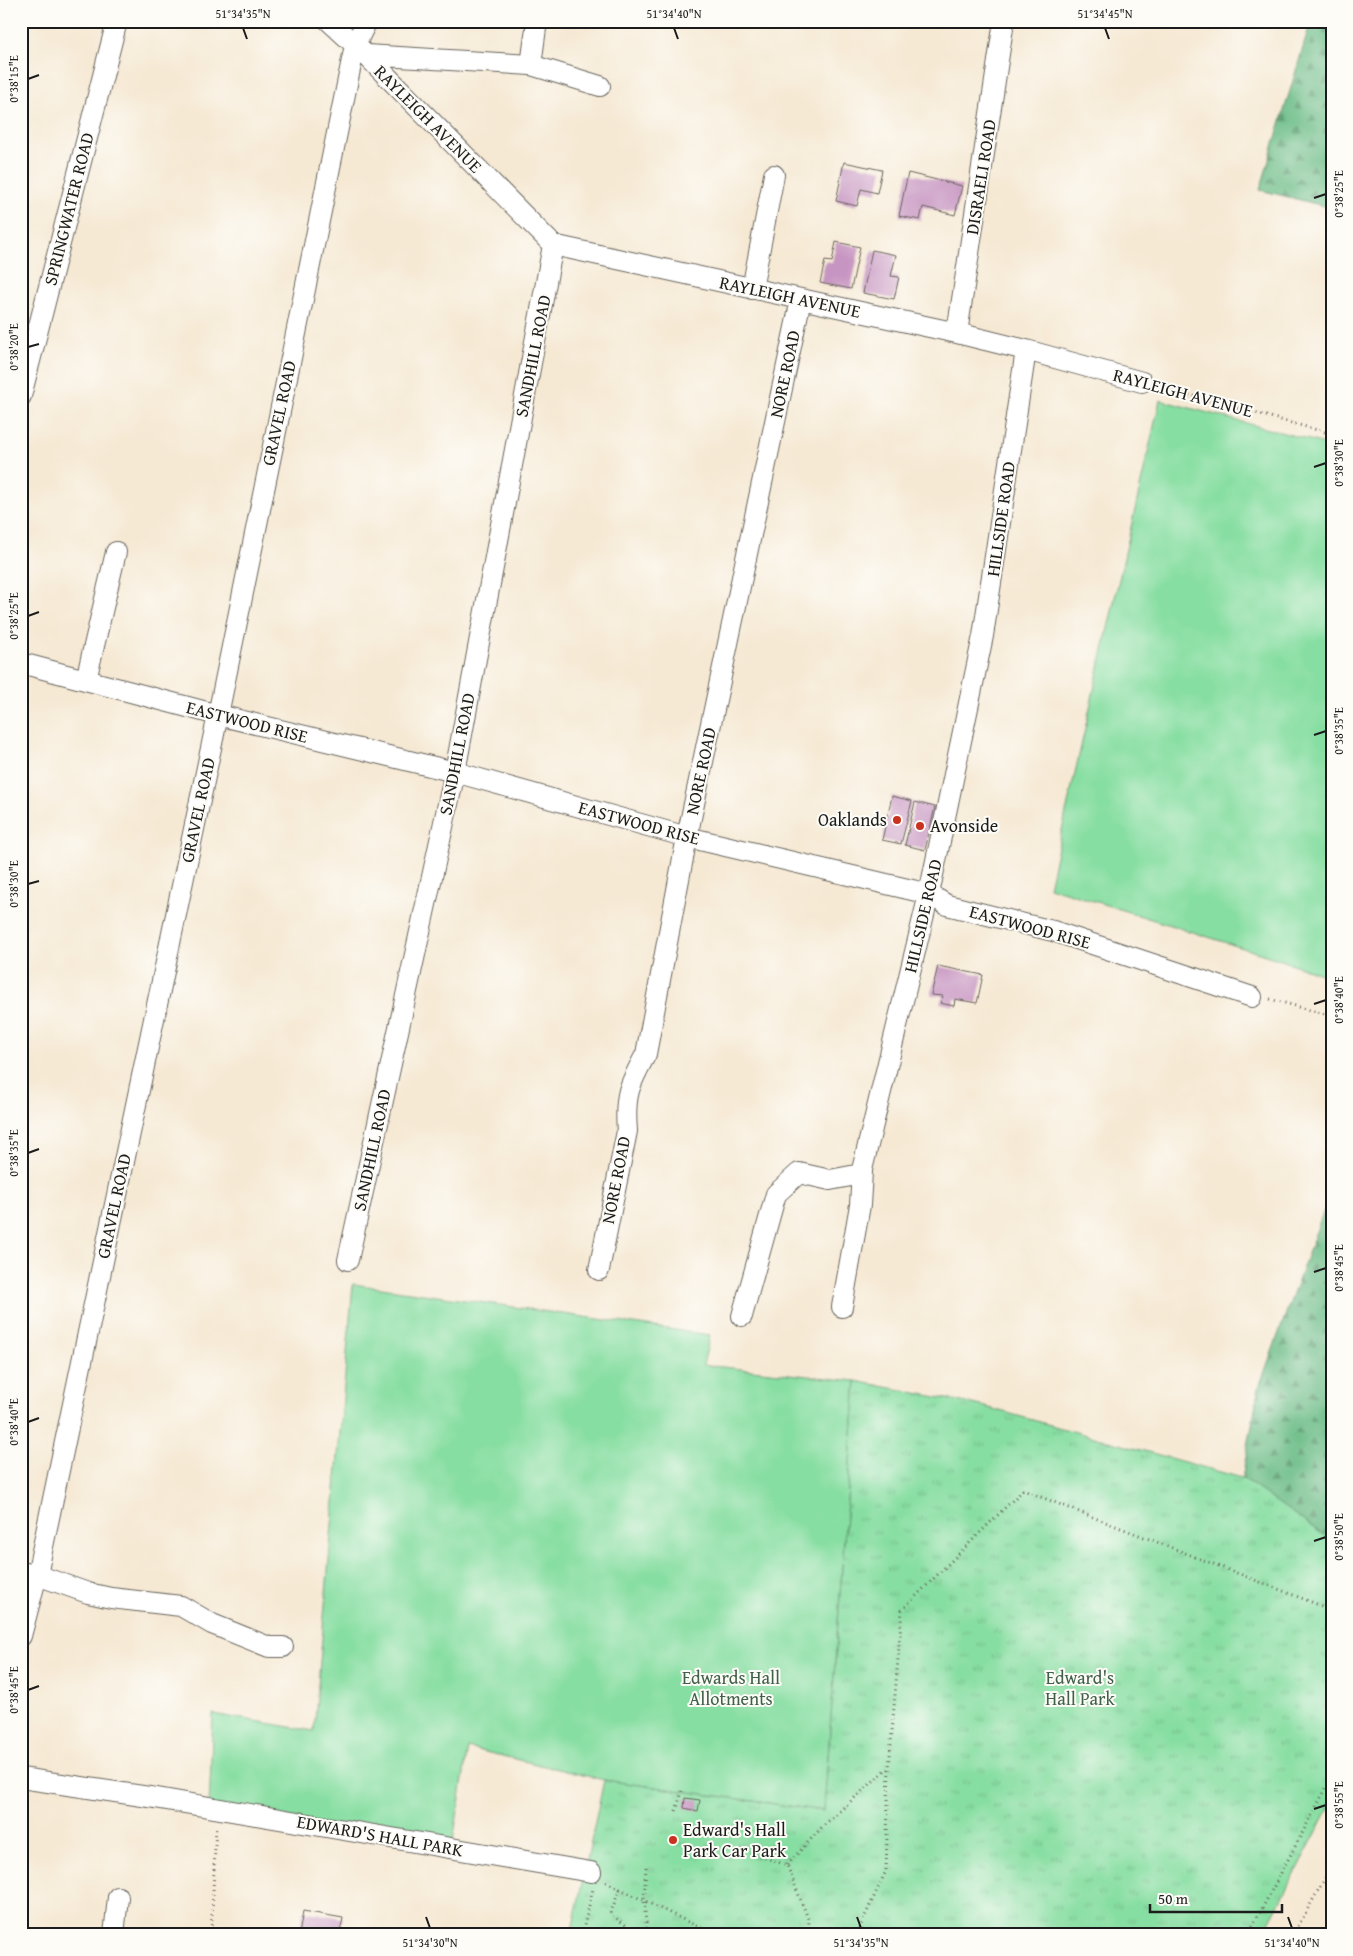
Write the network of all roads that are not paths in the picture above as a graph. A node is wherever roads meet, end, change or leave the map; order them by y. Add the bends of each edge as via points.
1 (117, 21) edge
2 (328, 21) edge
3 (367, 21) edge
4 (537, 21) edge
5 (1004, 21) edge
6 (360, 50) junction
7 (531, 65) junction
8 (600, 86) dead end
9 (774, 174) dead end
10 (553, 245) junction
11 (752, 288) junction
12 (801, 299) junction
13 (957, 333) junction
14 (1026, 350) junction
15 (1142, 382) road end
16 (21, 396) edge
17 (116, 552) dead end
18 (21, 664) edge
19 (86, 680) junction
20 (218, 715) junction
21 (455, 772) junction
22 (688, 837) junction
23 (929, 894) junction
24 (1252, 997) road end
25 (862, 1172) junction
26 (348, 1260) dead end
27 (599, 1270) dead end
28 (842, 1307) dead end
29 (742, 1316) dead end
30 (29, 1573) edge
31 (21, 1636) edge
32 (283, 1647) dead end
33 (21, 1778) edge
34 (591, 1872) road end
35 (118, 1897) dead end
36 (114, 1935) edge

1 - 16 street, SPRINGWATER ROAD
2 - 6 street, RAYLEIGH AVENUE
3 - 6 street, GRAVEL ROAD
4 - 7 street
5 - 13 street, DISRAELI ROAD
6 - 7 street
6 - 10 street, RAYLEIGH AVENUE
6 - 20 street, GRAVEL ROAD
7 - 8 street
9 - 11 street
10 - 11 street, RAYLEIGH AVENUE
10 - 21 street, SANDHILL ROAD
11 - 12 street, RAYLEIGH AVENUE
12 - 13 street, RAYLEIGH AVENUE
12 - 22 street, NORE ROAD
13 - 14 street, RAYLEIGH AVENUE
14 - 15 street, RAYLEIGH AVENUE
14 - 23 street, HILLSIDE ROAD via 983,636
17 - 19 street
18 - 19 street, EASTWOOD RISE
19 - 20 street, EASTWOOD RISE
20 - 21 street, EASTWOOD RISE
20 - 30 street, GRAVEL ROAD
21 - 22 street, EASTWOOD RISE
21 - 26 street, SANDHILL ROAD
22 - 23 street, EASTWOOD RISE
22 - 27 street, NORE ROAD via 646,1054 630,1084 625,1110 627,1131
23 - 24 street, EASTWOOD RISE via 947,904 1052,931
23 - 25 street, HILLSIDE ROAD
25 - 28 street, HILLSIDE ROAD via 860,1205
25 - 29 street via 830,1180 798,1173 776,1194
30 - 31 street, GRAVEL ROAD
30 - 32 street via 111,1598 175,1604 228,1631 269,1647
33 - 34 street, EDWARD'S HALL PARK
35 - 36 street

